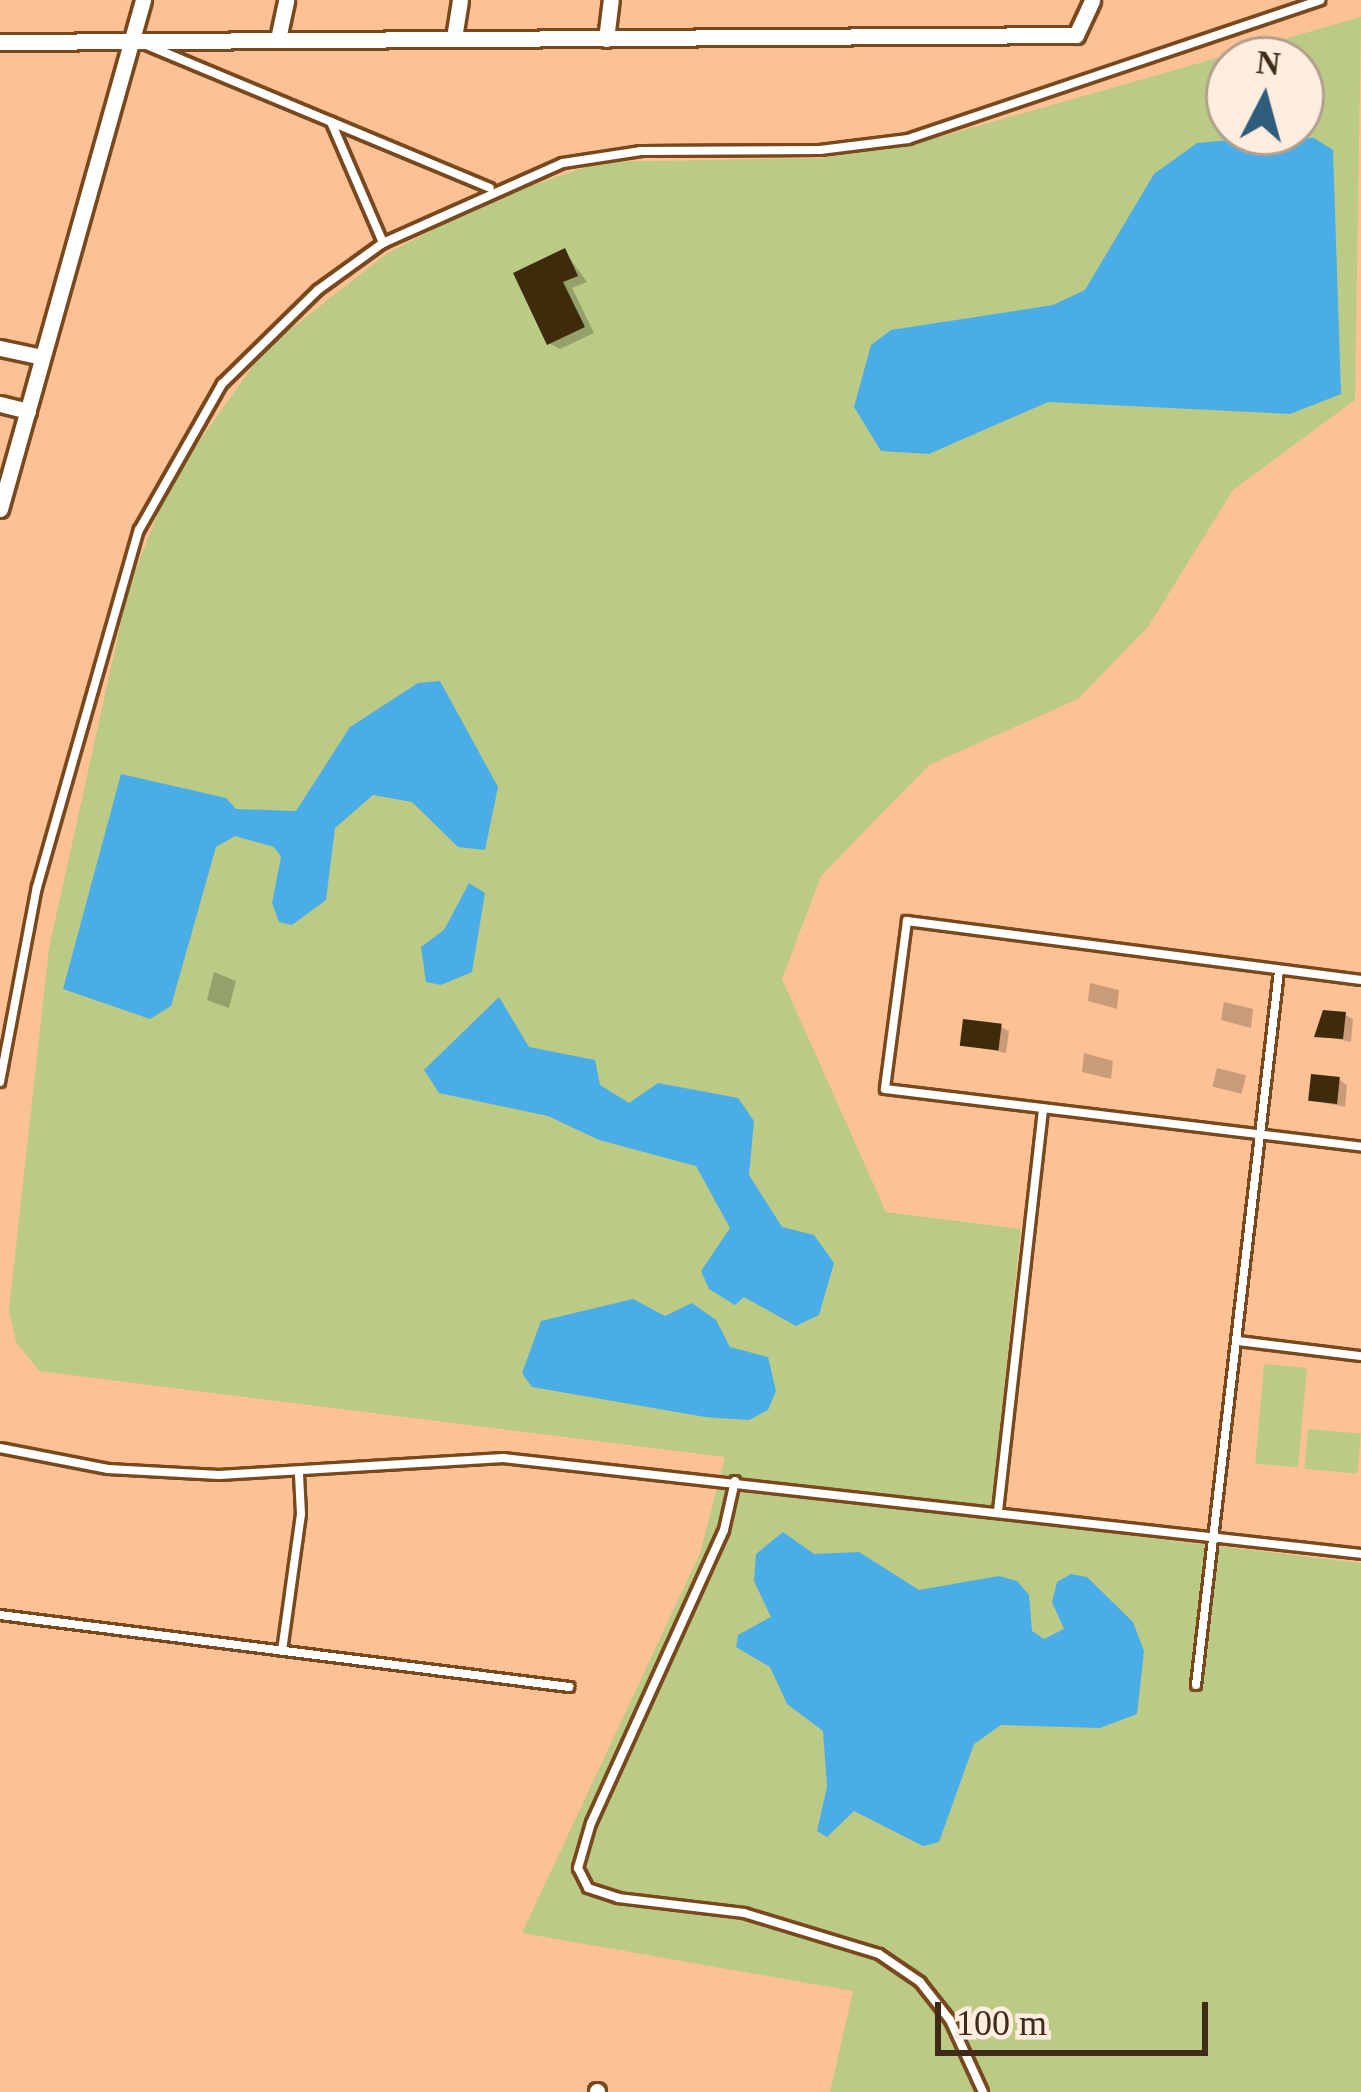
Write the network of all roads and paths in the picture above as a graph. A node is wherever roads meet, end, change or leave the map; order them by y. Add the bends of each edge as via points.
1 (143, 0) edge
2 (286, 0) edge
3 (460, 0) edge
4 (610, 0) edge
5 (1092, 0) edge
6 (1320, 0) edge
7 (454, 38) junction
8 (278, 39) junction
9 (606, 39) junction
10 (137, 41) junction
11 (0, 42) edge
12 (331, 121) junction
13 (490, 188) junction
14 (383, 243) junction
15 (0, 348) edge
16 (42, 357) junction
17 (0, 404) edge
18 (28, 411) junction
19 (0, 509) edge
20 (1279, 971) junction
21 (1361, 980) edge
22 (0, 1082) edge
23 (1043, 1109) junction
24 (1260, 1136) junction
25 (1361, 1148) edge
26 (1238, 1341) junction
27 (1361, 1356) edge
28 (0, 1448) edge
29 (299, 1474) junction
30 (736, 1481) junction
31 (998, 1511) junction
32 (1214, 1537) junction
33 (1361, 1555) edge
34 (0, 1615) edge
35 (282, 1652) junction
36 (1196, 1685) dead end
37 (569, 1687) dead end
38 (983, 2092) edge

1 - 10 street
2 - 8 street
3 - 7 street
4 - 9 street
5 - 9 street via 1076,35
6 - 13 lane via 908,139 820,150 596,154
7 - 8 street
7 - 9 street
8 - 10 street
10 - 11 street
10 - 12 lane
10 - 16 street
12 - 13 lane
12 - 14 lane
13 - 14 lane
14 - 22 lane via 318,290 222,384 139,530 37,887
15 - 16 street
16 - 18 street
17 - 18 street
18 - 19 street
20 - 21 lane
20 - 23 lane via 907,921 885,1089
20 - 24 lane
23 - 24 lane
23 - 31 lane
24 - 25 lane
24 - 26 lane
26 - 27 lane
26 - 32 lane
28 - 29 lane via 108,1469
29 - 30 lane via 503,1458
29 - 35 lane
30 - 31 lane
30 - 38 lane via 724,1530 578,1868 588,1888 618,1898 744,1913 879,1954 940,2007
31 - 32 lane
32 - 33 lane
32 - 36 lane
34 - 35 lane
35 - 37 lane

